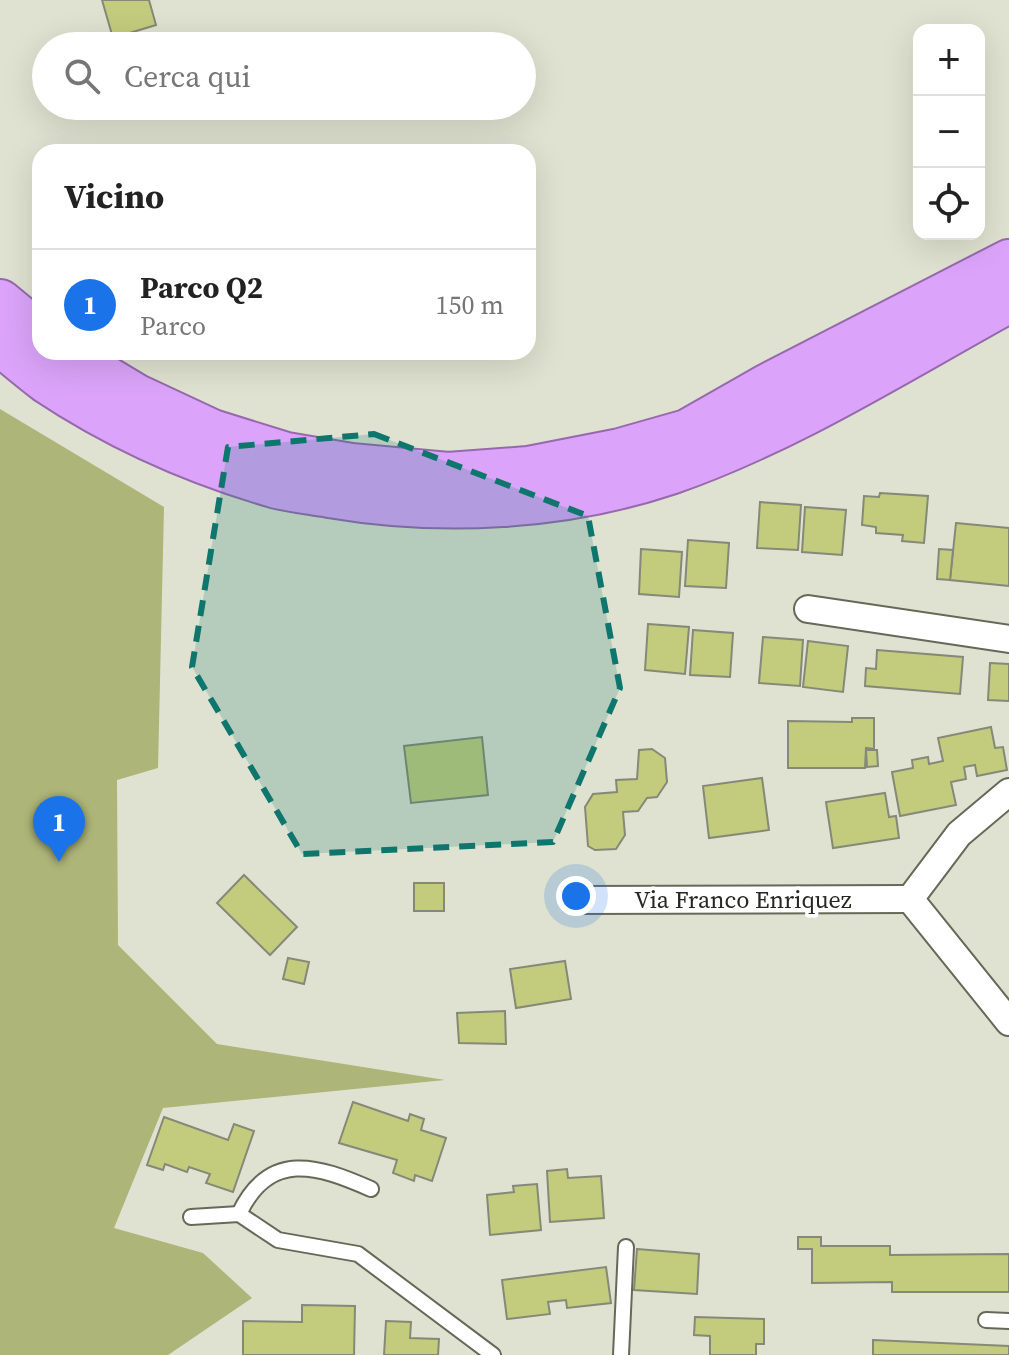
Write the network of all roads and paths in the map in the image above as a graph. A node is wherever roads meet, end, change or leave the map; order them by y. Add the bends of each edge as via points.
1 (1009, 262) edge
2 (1009, 300) edge
3 (0, 302) edge
4 (32, 328) edge
5 (0, 343) edge
6 (75, 360) edge
7 (808, 609) dead end
8 (1009, 639) edge
9 (1009, 792) edge
10 (910, 899) junction
11 (576, 900) dead end
12 (1009, 1022) edge
13 (371, 1189) dead end
14 (239, 1214) junction
15 (191, 1217) dead end
16 (626, 1247) dead end
17 (986, 1320) dead end
18 (1009, 1321) edge
19 (493, 1355) edge
20 (621, 1355) edge

1 - 6 highway via 687,432 528,469 448,475 286,455 212,432
2 - 5 highway via 785,423 670,472 598,491 443,507 278,486 181,452 122,425 47,380
3 - 4 highway
7 - 8 street
9 - 10 street via 959,834
10 - 11 street, Via Franco Enriquez
10 - 12 street
13 - 14 lane via 338,1174 289,1167 248,1194
14 - 15 lane
14 - 19 lane via 278,1240 358,1254
16 - 20 lane
17 - 18 lane

